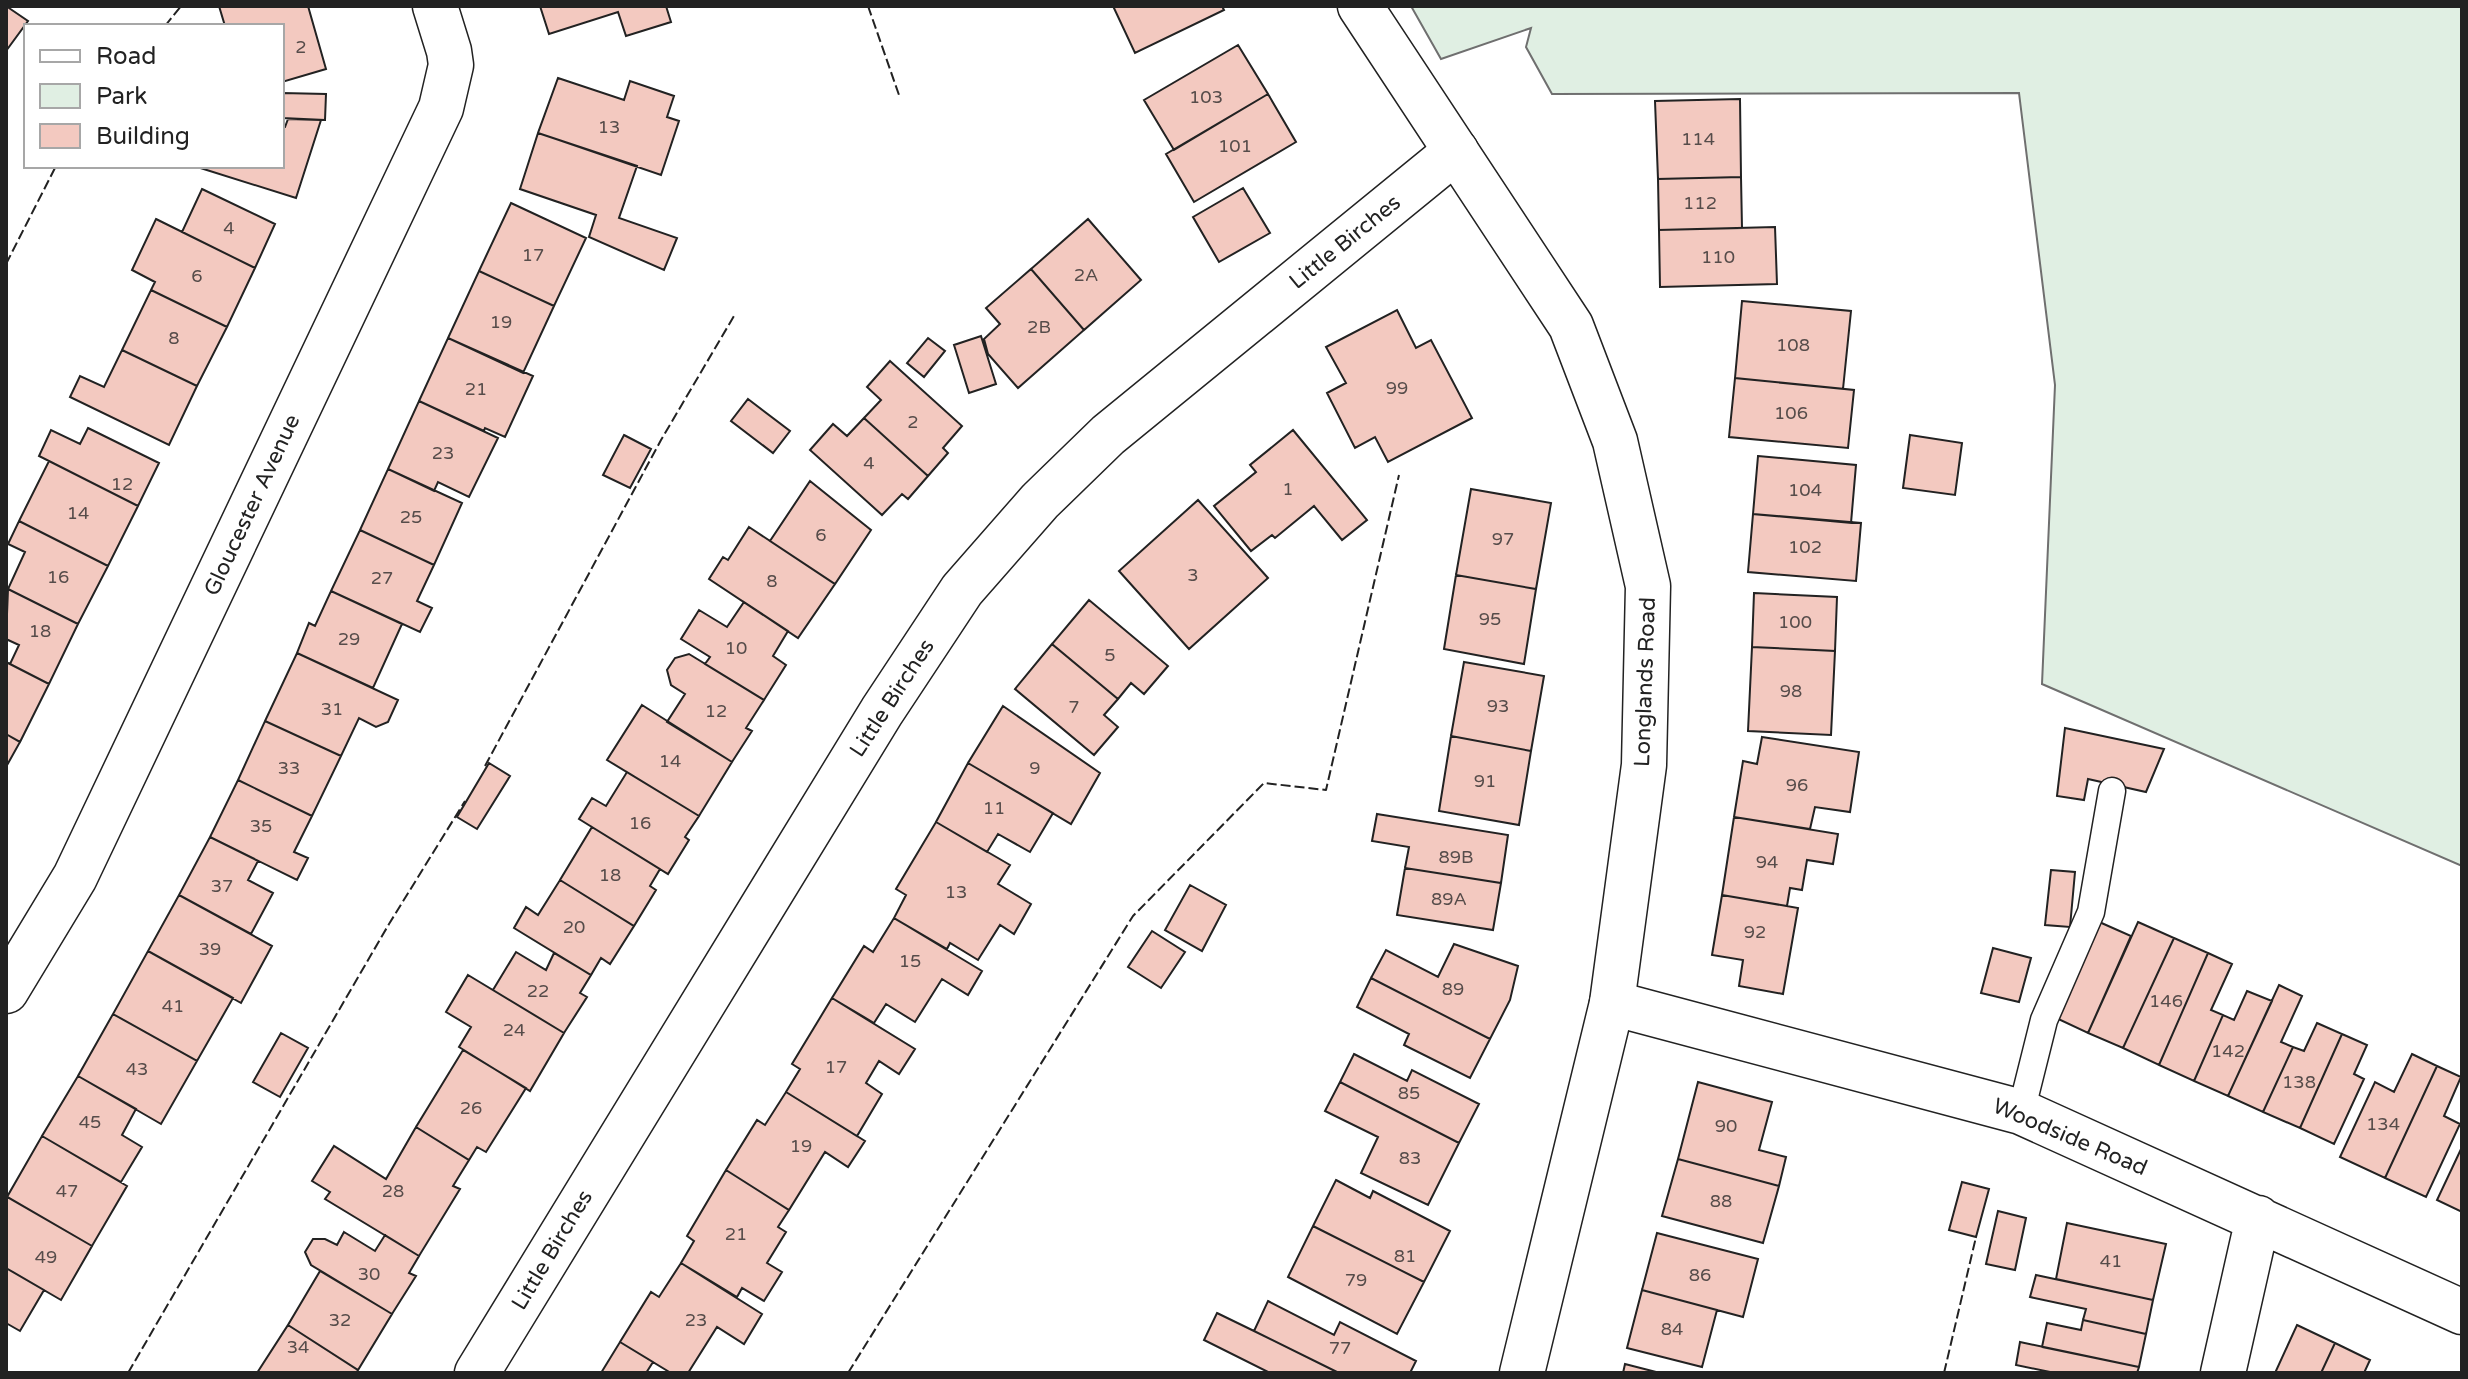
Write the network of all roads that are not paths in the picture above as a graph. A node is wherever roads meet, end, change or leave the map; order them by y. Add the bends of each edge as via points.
1 (435, 6) edge
2 (1360, 6) edge
3 (1456, 151) junction
4 (2112, 791) dead end
5 (6, 991) edge
6 (1612, 1003) junction
7 (2021, 1112) junction
8 (2258, 1218) junction
9 (2462, 1312) edge
10 (477, 1373) edge
11 (1522, 1373) edge
12 (2223, 1373) edge

1 - 5 street, Gloucester Avenue via 451,65 441,108 75,877
2 - 3 street, Longlands Road
3 - 6 street, Longlands Road via 1571,326 1615,441 1648,586 1644,765
3 - 10 street, Little Birches via 1108,435 1040,501 962,590 882,711
4 - 7 lane via 2091,912 2044,1020
6 - 7 street, Woodside Road
6 - 11 street, Longlands Road
7 - 8 street, Woodside Road
8 - 9 street, Woodside Road
8 - 12 street

